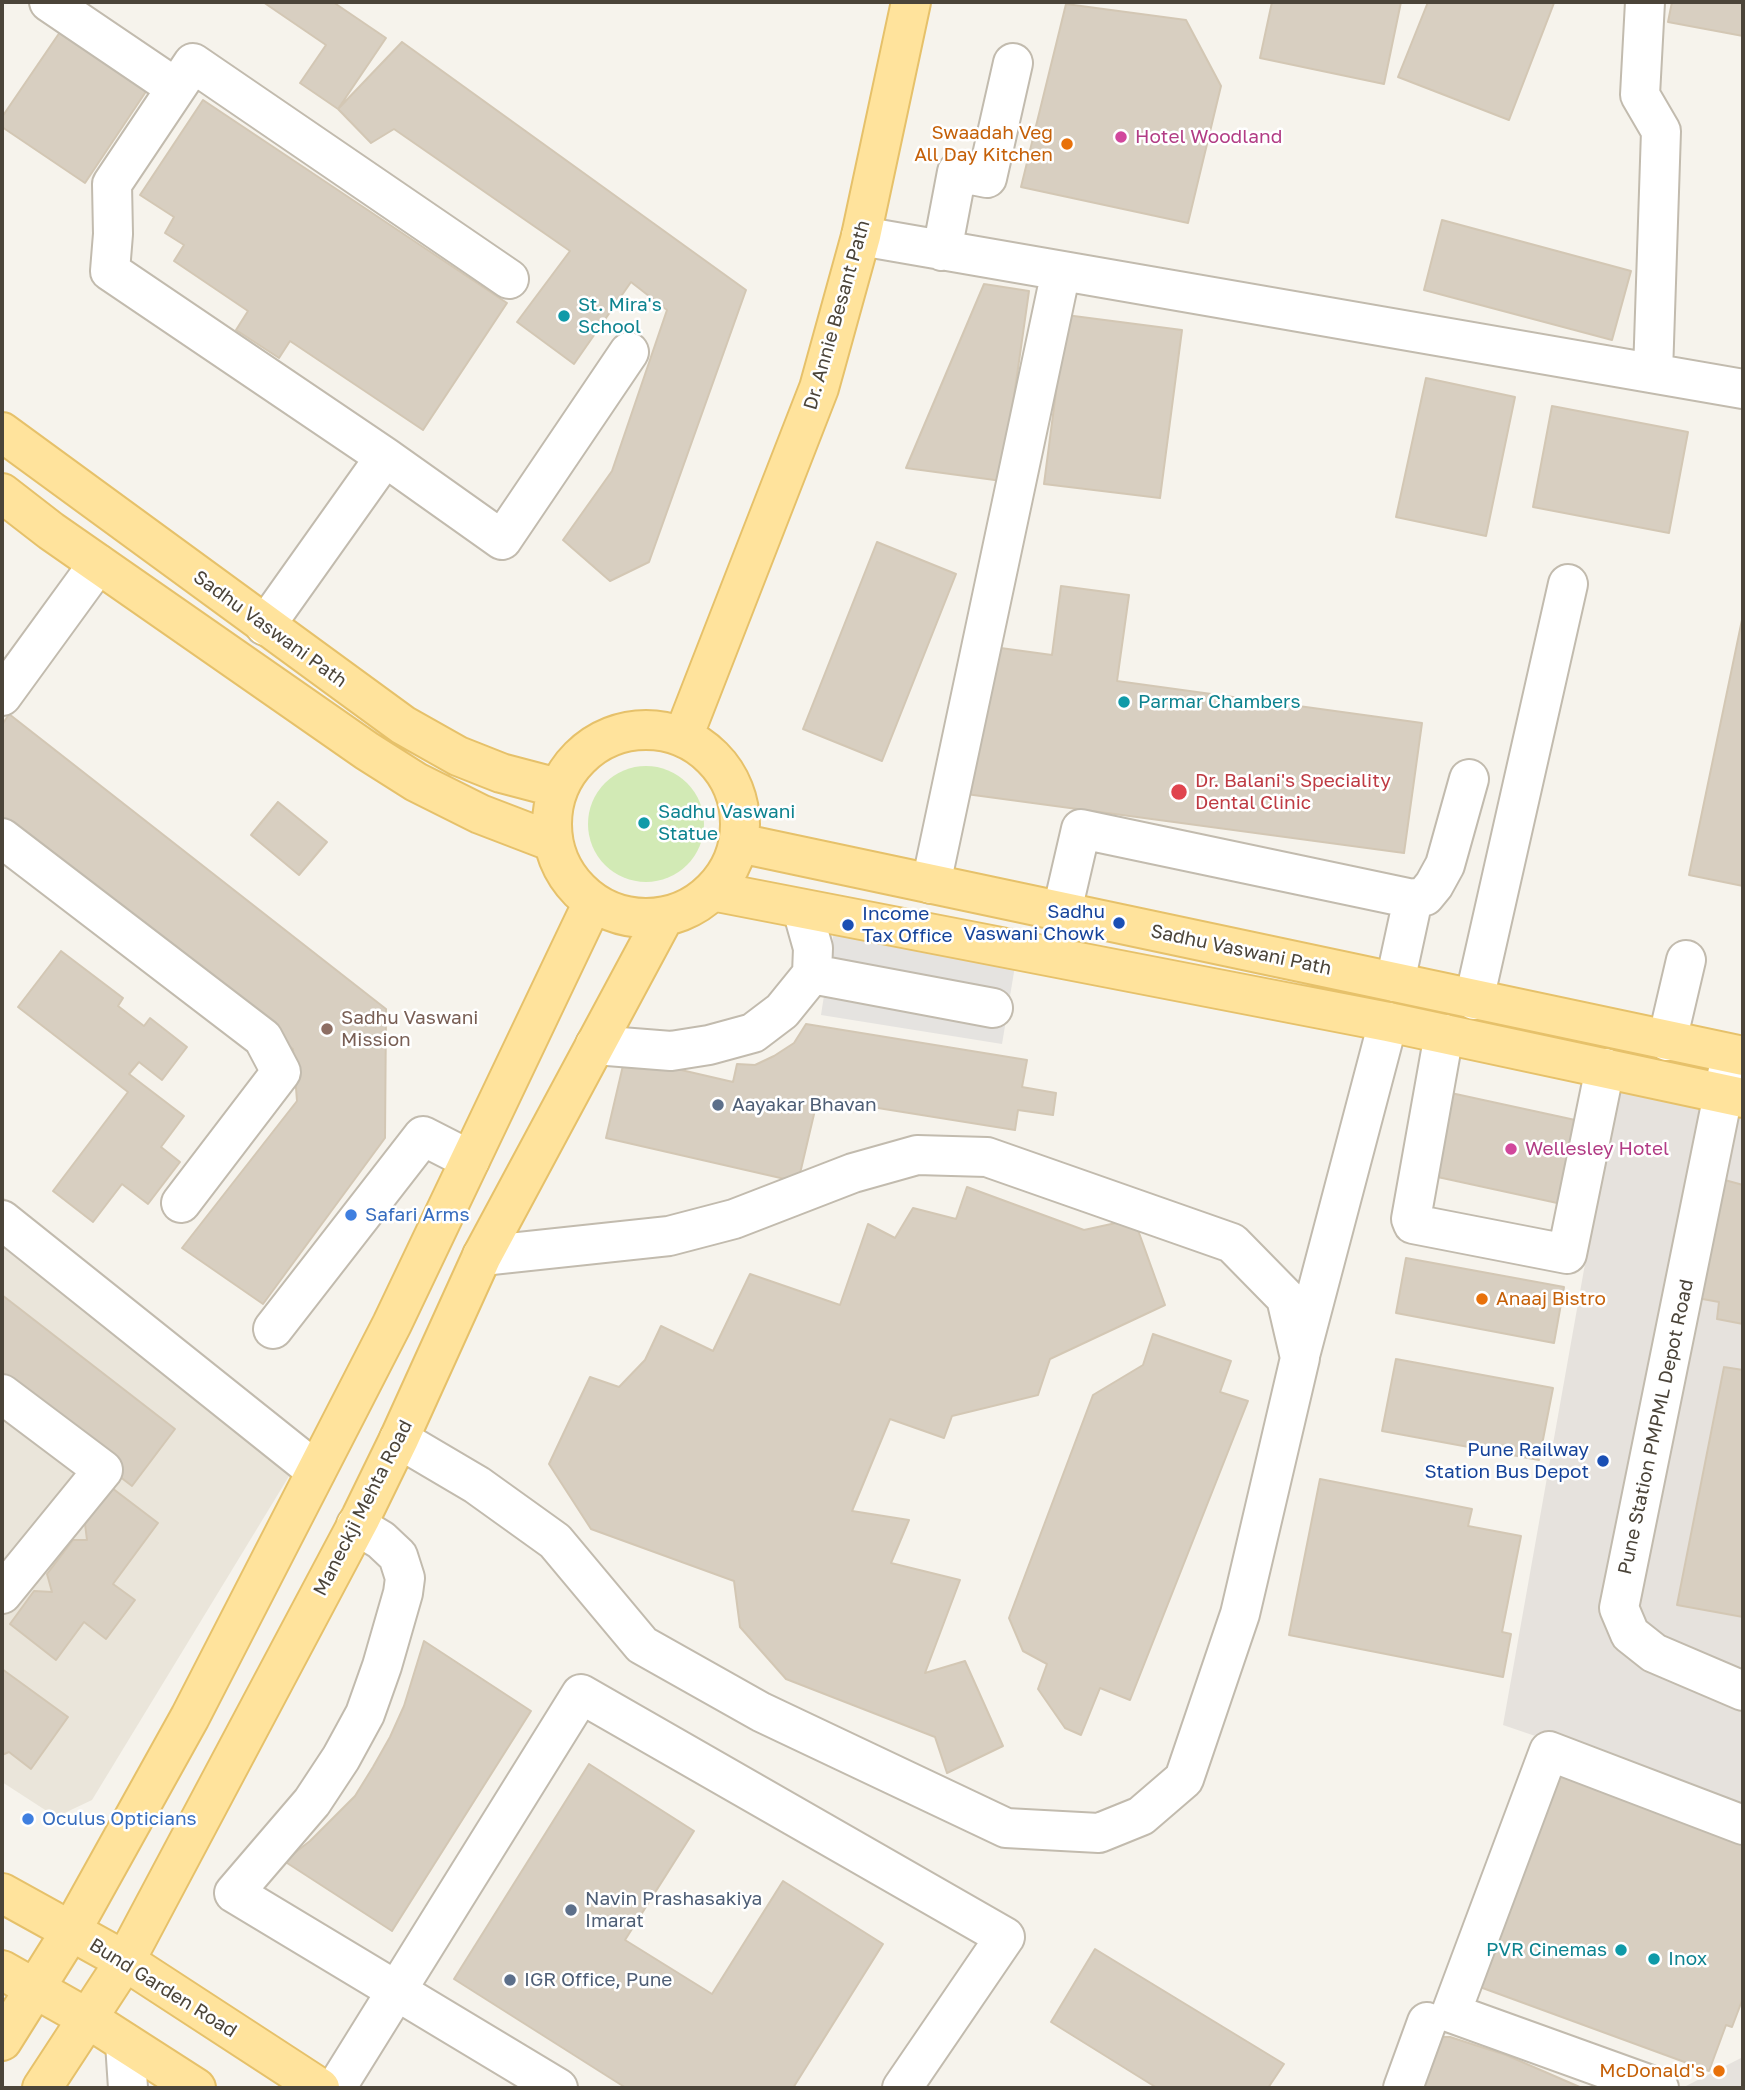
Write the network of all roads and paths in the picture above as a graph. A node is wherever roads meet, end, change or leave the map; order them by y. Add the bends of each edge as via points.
1 (50, 2) edge
2 (911, 2) edge
3 (1645, 2) edge
4 (1013, 62) dead end
5 (176, 88) junction
6 (861, 236) junction
7 (942, 251) junction
8 (1061, 271) junction
9 (509, 279) dead end
10 (629, 352) dead end
11 (1653, 373) junction
12 (1743, 389) edge
13 (2, 432) edge
14 (386, 457) junction
15 (2, 493) edge
16 (98, 564) junction
17 (1568, 584) dead end
18 (265, 626) junction
19 (2, 696) edge
20 (683, 737) junction
21 (1469, 779) dead end
22 (558, 788) junction
23 (2, 838) edge
24 (553, 842) junction
25 (738, 843) junction
26 (931, 884) junction
27 (712, 891) junction
28 (1413, 900) junction
29 (593, 902) junction
30 (803, 909) junction
31 (1062, 911) junction
32 (664, 916) junction
33 (1686, 960) dead end
34 (812, 974) junction
35 (1395, 982) junction
36 (1474, 1000) junction
37 (993, 1008) dead end
38 (1388, 1022) junction
39 (1444, 1034) junction
40 (1667, 1041) junction
41 (595, 1045) junction
42 (1737, 1055) edge
43 (1605, 1068) junction
44 (1734, 1096) edge
45 (470, 1160) junction
46 (181, 1203) dead end
47 (2, 1220) edge
48 (482, 1256) junction
49 (273, 1329) dead end
50 (1300, 1357) junction
51 (2, 1394) edge
52 (399, 1439) junction
53 (316, 1471) junction
54 (356, 1525) junction
55 (2, 1594) edge
56 (1743, 1691) edge
57 (1743, 1825) edge
58 (2, 1893) edge
59 (71, 1931) junction
60 (125, 1961) junction
61 (18, 1979) edge
62 (397, 1991) junction
63 (87, 2018) junction
64 (1427, 2022) dead end
65 (2, 2041) edge
66 (125, 2043) junction
67 (42, 2088) edge
68 (128, 2088) edge
69 (196, 2088) edge
70 (320, 2088) edge
71 (337, 2088) edge
72 (558, 2088) edge
73 (902, 2088) edge
74 (1403, 2088) edge
75 (1659, 2088) edge

1 - 5 street
2 - 6 main road, Dr. Annie Besant Path
3 - 11 street via 1640,94 1661,131
4 - 7 street via 987,178 957,172
5 - 9 street via 193,63
5 - 14 street via 112,184 110,271
6 - 7 street
6 - 20 main road, Dr. Annie Besant Path via 819,388
7 - 8 street
8 - 11 street
8 - 26 street
10 - 14 street via 502,540
11 - 12 street
13 - 18 main road, Sadhu Vaswani Path
14 - 18 street
15 - 16 main road
16 - 19 street
16 - 24 main road via 416,782 480,814
17 - 36 street
18 - 22 main road, Sadhu Vaswani Path via 403,725 458,756
20 - 22 main road via 647,729 611,736 580,756
20 - 25 main road via 713,757 734,788 741,824
21 - 28 street via 1445,865 1425,895
22 - 24 main road
23 - 46 street via 263,1038 281,1072
24 - 29 main road via 568,876
25 - 26 main road, Sadhu Vaswani Path
25 - 27 main road via 733,860
26 - 31 main road, Sadhu Vaswani Path
27 - 30 main road
27 - 32 main road via 698,903
28 - 31 street via 1081,829
28 - 35 street
29 - 32 main road via 627,916
29 - 45 main road
30 - 34 street via 813,948
30 - 38 main road
31 - 35 main road, Sadhu Vaswani Path
32 - 41 main road, Maneckji Mehta Road
33 - 40 street
34 - 37 street
34 - 41 street via 782,1011 753,1033 671,1051
35 - 36 main road, Sadhu Vaswani Path
36 - 40 main road, Sadhu Vaswani Path
38 - 39 main road
38 - 50 street
39 - 43 main road
39 - 43 street via 1413,1224 1567,1254
40 - 42 main road, Sadhu Vaswani Path
41 - 48 main road, Maneckji Mehta Road
42 - 44 street, Pune Station PMPML Depot Road
43 - 44 main road
44 - 56 street, Pune Station PMPML Depot Road via 1619,1608 1630,1634 1654,1653
45 - 49 street via 423,1136
45 - 53 main road
47 - 53 street
48 - 50 street via 669,1236 734,1219 853,1173 917,1155 987,1157 1232,1243 1286,1298
48 - 52 main road, Maneckji Mehta Road
50 - 52 street via 1240,1614 1184,1779 1141,1816 1099,1833 1006,1828 761,1712 642,1645 555,1541 477,1485
51 - 55 street via 103,1470
52 - 54 main road, Maneckji Mehta Road
53 - 59 main road via 190,1717
54 - 60 main road, Maneckji Mehta Road
54 - 62 street via 398,1556 405,1578 382,1666 365,1714 341,1758 312,1802 234,1893
57 - 75 street via 1549,1751 1451,2013
58 - 59 main road, Bund Garden Road
59 - 60 main road, Bund Garden Road
59 - 61 main road
60 - 63 main road, Maneckji Mehta Road
60 - 70 main road, Bund Garden Road
61 - 63 main road
61 - 65 main road
62 - 71 street
62 - 72 street
62 - 73 street via 581,1694 1005,1937
63 - 66 main road
63 - 67 main road, Maneckji Mehta Road
64 - 74 street
66 - 68 street
66 - 69 main road

